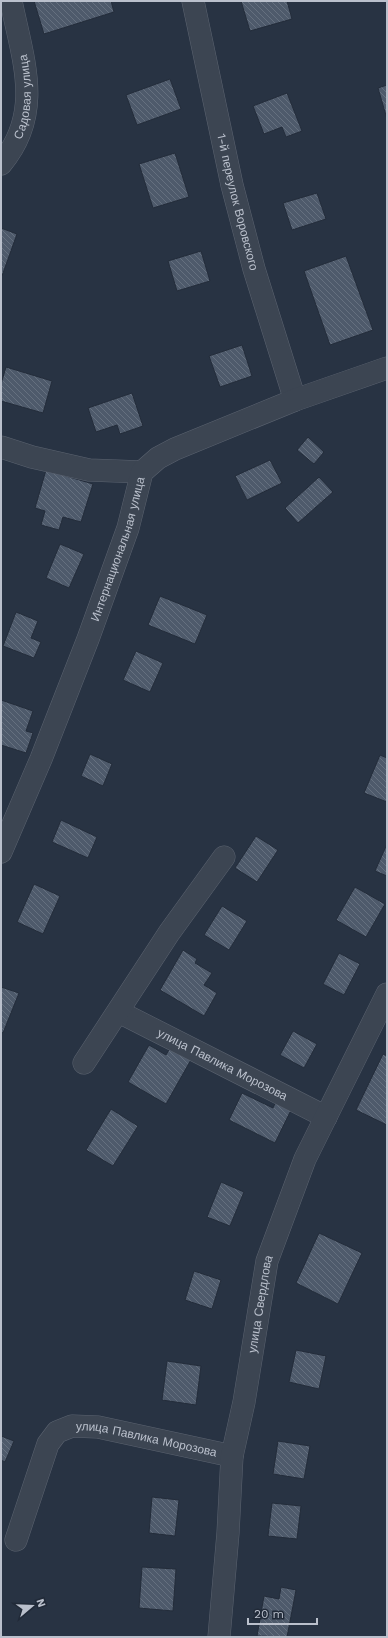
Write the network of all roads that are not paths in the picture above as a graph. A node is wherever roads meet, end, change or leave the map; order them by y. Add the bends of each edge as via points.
1 (11, 1) edge
2 (193, 1) edge
3 (1, 164) edge
4 (387, 368) edge
5 (295, 400) junction
6 (1, 447) edge
7 (142, 472) junction
8 (1, 852) edge
9 (224, 857) dead end
10 (387, 994) edge
11 (119, 1012) junction
12 (84, 1063) dead end
13 (326, 1117) junction
14 (232, 1456) junction
15 (16, 1540) dead end
16 (219, 1637) edge

1 - 3 street, Садовая улица via 28,80 26,112 17,142
2 - 5 street, 1-й переулок Воровского via 232,184 258,283
4 - 5 street, Интернациональная улица
5 - 7 street, Интернациональная улица via 166,453
6 - 7 street via 89,470
7 - 8 street, Интернациональная улица via 128,528 88,639
9 - 11 street via 169,933
10 - 13 street, улица Свердлова
11 - 12 street
11 - 13 street, улица Павлика Морозова
13 - 14 street, улица Свердлова via 305,1159 267,1261 244,1402
14 - 15 street, улица Павлика Морозова via 98,1427 72,1426 57,1432 48,1444
14 - 16 street, улица Свердлова

